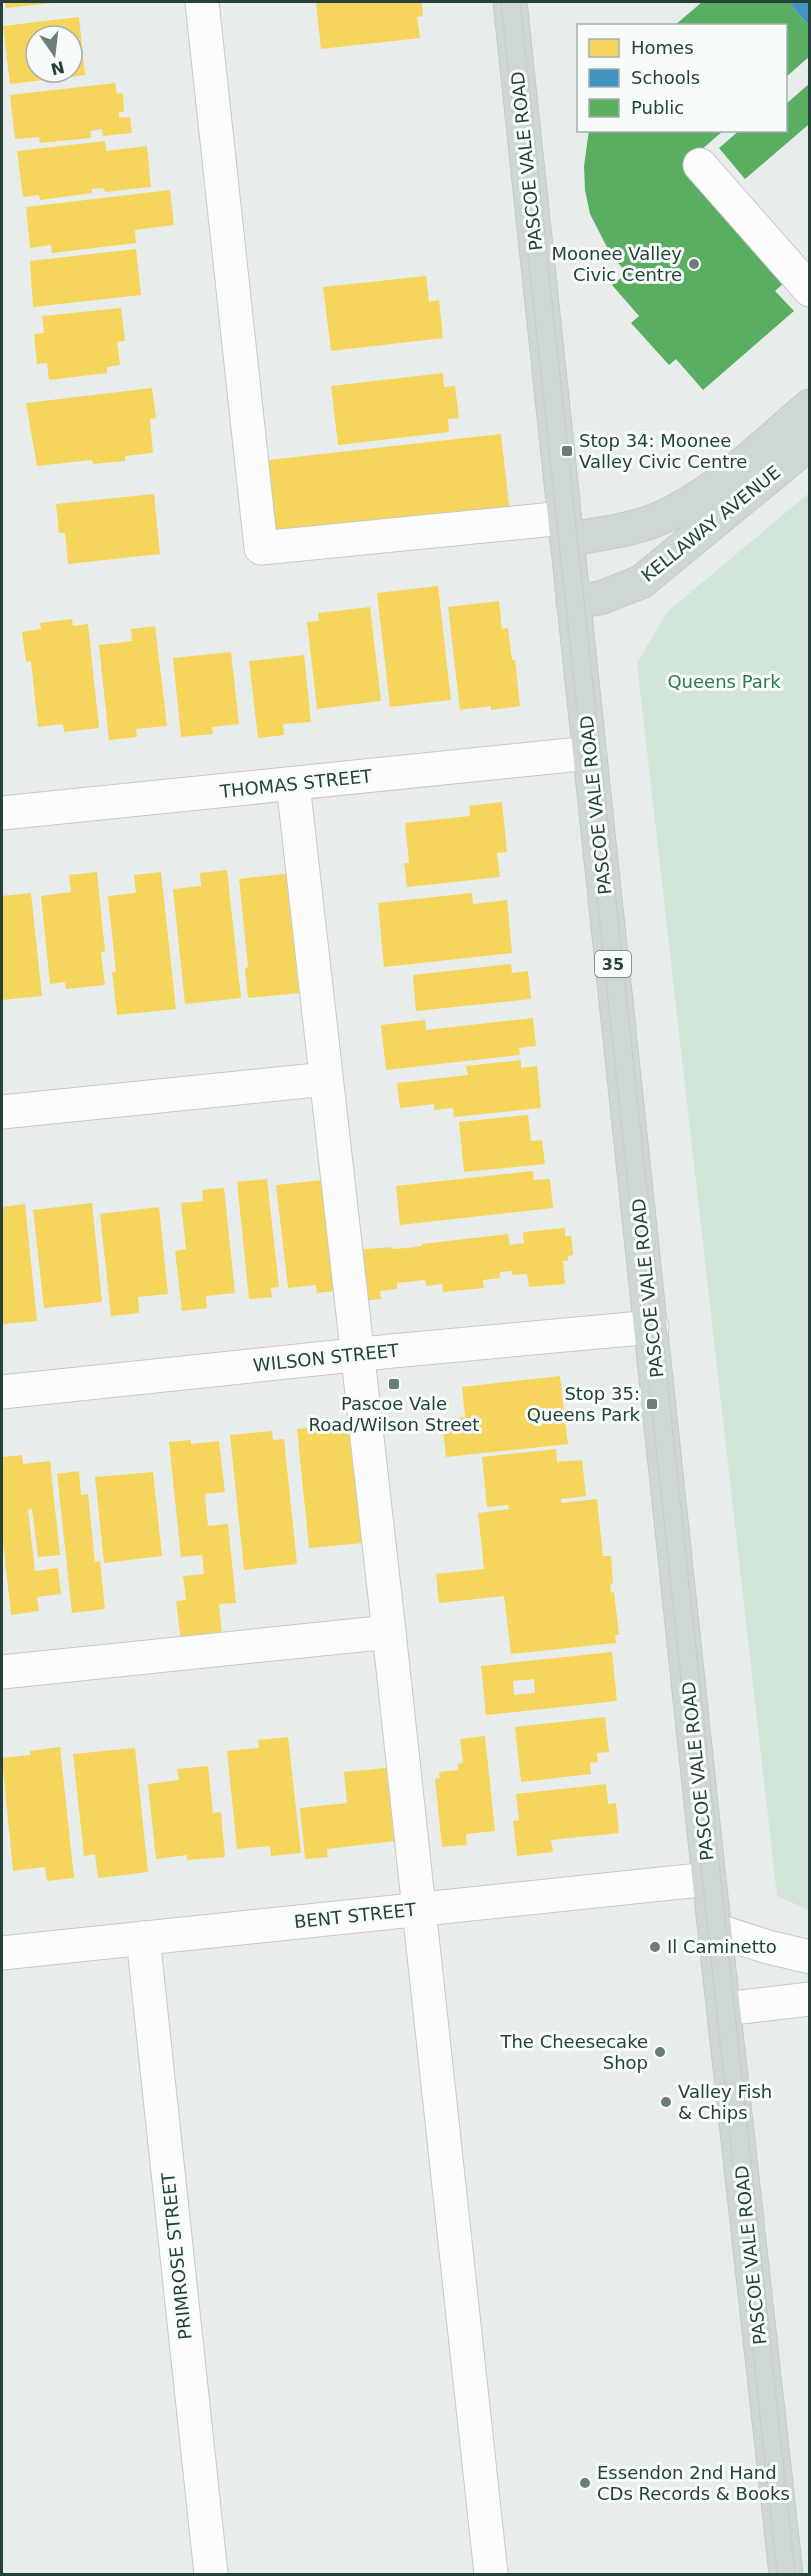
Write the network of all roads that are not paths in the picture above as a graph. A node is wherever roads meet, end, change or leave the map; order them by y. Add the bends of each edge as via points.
1 (202, 2) edge
2 (510, 2) edge
3 (700, 165) dead end
4 (810, 290) edge
5 (810, 406) edge
6 (810, 443) edge
7 (566, 529) junction
8 (573, 602) junction
9 (590, 753) junction
10 (293, 784) junction
11 (2, 813) edge
12 (326, 1079) junction
13 (2, 1112) edge
14 (652, 1327) junction
15 (358, 1355) junction
16 (2, 1392) edge
17 (389, 1632) junction
18 (2, 1672) edge
19 (709, 1879) junction
20 (418, 1910) junction
21 (715, 1930) junction
22 (143, 1938) junction
23 (2, 1953) edge
24 (810, 1957) edge
25 (810, 1999) edge
26 (724, 2009) junction
27 (211, 2574) edge
28 (491, 2574) edge
29 (786, 2574) edge

1 - 7 street via 261,548
2 - 7 main road, PASCOE VALE ROAD / 35
3 - 4 street
5 - 7 main road, KELLAWAY AVENUE via 718,483 678,510 632,528
6 - 8 main road, KELLAWAY AVENUE via 642,582 600,598
7 - 8 main road, PASCOE VALE ROAD / 35
8 - 9 main road, PASCOE VALE ROAD / 35
9 - 10 street, THOMAS STREET
9 - 14 main road, PASCOE VALE ROAD / 35
10 - 11 street, THOMAS STREET
10 - 12 street
12 - 13 street
12 - 15 street
14 - 15 street, WILSON STREET
14 - 19 main road, PASCOE VALE ROAD / 35
15 - 16 street, WILSON STREET
15 - 17 street
17 - 18 street
17 - 20 street
19 - 20 street, BENT STREET
19 - 21 main road, PASCOE VALE ROAD / 35
20 - 22 street, BENT STREET
20 - 28 street
21 - 24 street
21 - 26 main road, PASCOE VALE ROAD / 35
22 - 23 street, BENT STREET
22 - 27 street, PRIMROSE STREET
25 - 26 street
26 - 29 main road, PASCOE VALE ROAD / 35

